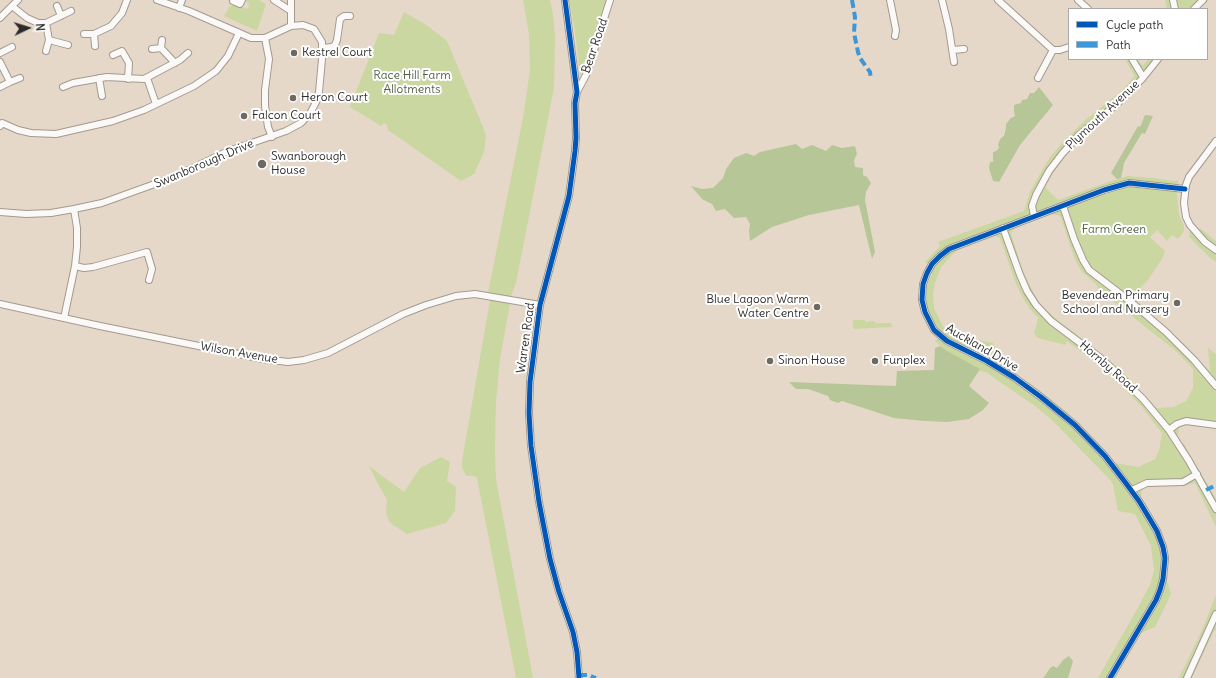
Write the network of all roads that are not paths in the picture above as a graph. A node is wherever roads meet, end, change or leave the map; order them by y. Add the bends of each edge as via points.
1 (18, 0) edge
2 (127, 0) edge
3 (157, 0) edge
4 (182, 0) edge
5 (274, 0) edge
6 (291, 0) edge
7 (565, 0) edge
8 (610, 0) edge
9 (890, 0) edge
10 (942, 0) edge
11 (998, 0) edge
12 (1078, 0) edge
13 (1203, 0) edge
14 (233, 1) dead end
15 (241, 2) edge
16 (12, 6) junction
17 (57, 6) dead end
18 (247, 6) dead end
19 (179, 8) junction
20 (1087, 8) edge
21 (1195, 8) edge
22 (71, 11) dead end
23 (291, 11) junction
24 (61, 16) junction
25 (350, 16) dead end
26 (0, 18) edge
27 (46, 23) junction
28 (291, 26) junction
29 (239, 33) junction
30 (84, 34) dead end
31 (94, 34) junction
32 (895, 36) dead end
33 (265, 38) junction
34 (49, 40) junction
35 (162, 40) dead end
36 (68, 45) dead end
37 (95, 46) dead end
38 (12, 47) dead end
39 (1068, 47) edge
40 (161, 48) junction
41 (322, 48) junction
42 (152, 49) dead end
43 (964, 49) dead end
44 (953, 50) junction
45 (1053, 50) junction
46 (46, 51) dead end
47 (0, 53) edge
48 (188, 53) dead end
49 (113, 55) dead end
50 (1133, 60) edge
51 (1157, 60) edge
52 (0, 62) edge
53 (954, 62) dead end
54 (175, 63) junction
55 (1034, 70) dead end
56 (1143, 77) junction
57 (20, 78) dead end
58 (99, 78) junction
59 (147, 78) junction
60 (128, 79) junction
61 (10, 82) junction
62 (0, 87) edge
63 (64, 87) dead end
64 (577, 92) junction
65 (102, 96) dead end
66 (156, 104) junction
67 (1, 123) edge
68 (272, 137) junction
69 (1216, 141) edge
70 (1185, 189) junction
71 (1063, 206) junction
72 (74, 210) junction
73 (0, 212) edge
74 (1034, 216) junction
75 (1003, 228) junction
76 (155, 250) dead end
77 (1216, 250) edge
78 (147, 252) junction
79 (75, 266) junction
80 (149, 280) dead end
81 (0, 304) edge
82 (540, 305) junction
83 (64, 318) junction
84 (1216, 386) edge
85 (1216, 424) edge
86 (1169, 430) junction
87 (1197, 474) junction
88 (1132, 490) junction
89 (1216, 509) edge
90 (1216, 614) edge
91 (579, 678) edge
92 (1110, 678) edge
93 (1187, 678) edge

1 - 16 street
2 - 31 street via 116,21 109,28
3 - 19 street
4 - 19 street
5 - 23 street
6 - 23 street
7 - 64 street, Warren Road
8 - 64 street, Bear Road via 586,75
9 - 32 street
10 - 44 street
11 - 45 street
12 - 20 street
13 - 21 street
14 - 15 street
15 - 18 street
16 - 26 street
16 - 27 street via 27,18 38,23
17 - 24 street
19 - 29 street
22 - 24 street
23 - 28 street
24 - 27 street
25 - 41 street via 340,19 335,45
27 - 34 street
28 - 33 street
28 - 41 street, Swanborough Drive via 314,29 321,39
29 - 33 street via 251,38
29 - 66 street via 228,56 216,71 194,86
30 - 31 street
31 - 37 street
33 - 68 street via 269,59 265,106
34 - 36 street
34 - 46 street
35 - 40 street
38 - 47 street
39 - 45 street
40 - 42 street
40 - 54 street
41 - 68 street, Swanborough Drive via 319,92 311,112 298,125
43 - 44 street
44 - 53 street
45 - 55 street via 1040,76
48 - 54 street
49 - 60 street via 122,51 129,63
50 - 56 street
51 - 56 street, Plymouth Avenue
52 - 61 street
54 - 59 street
56 - 74 street, Plymouth Avenue via 1118,103 1078,135 1062,154 1036,195 1032,206
57 - 61 street
58 - 60 street
58 - 63 street
58 - 65 street
59 - 60 street
59 - 66 street
61 - 62 street
64 - 82 street, Warren Road via 575,152 569,196
66 - 67 street via 112,121 64,133 32,133
68 - 72 street, Swanborough Drive via 226,152 149,187
69 - 70 street via 1189,177
70 - 71 street, Auckland Drive via 1129,183
70 - 77 street via 1184,208 1188,221 1202,239
71 - 74 street, Auckland Drive
71 - 84 street via 1074,239 1089,270 1132,302 1166,332
72 - 73 street, Swanborough Drive via 40,214
72 - 79 street via 78,237
74 - 75 street, Auckland Drive
75 - 86 street, Hornby Road via 1022,280 1036,304 1051,321 1117,373
75 - 88 street, Auckland Drive via 949,249 936,260 929,269 924,284 922,300 926,316 941,336 1006,372 1058,411 1096,446
76 - 78 street
78 - 79 street via 93,267
78 - 80 street via 152,269
79 - 83 street
81 - 83 street, Wilson Avenue
82 - 83 street, Wilson Avenue via 475,294 456,296 426,304 398,316 317,357 296,361 263,359
82 - 91 street, Warren Road via 530,382 532,453 550,559 573,632
85 - 86 street via 1186,421
86 - 87 street, Hornby Road
87 - 88 street via 1183,482 1147,483
87 - 89 street, Hornby Road
88 - 92 street, Auckland Drive via 1159,537 1164,553 1164,574 1156,600
90 - 93 street

